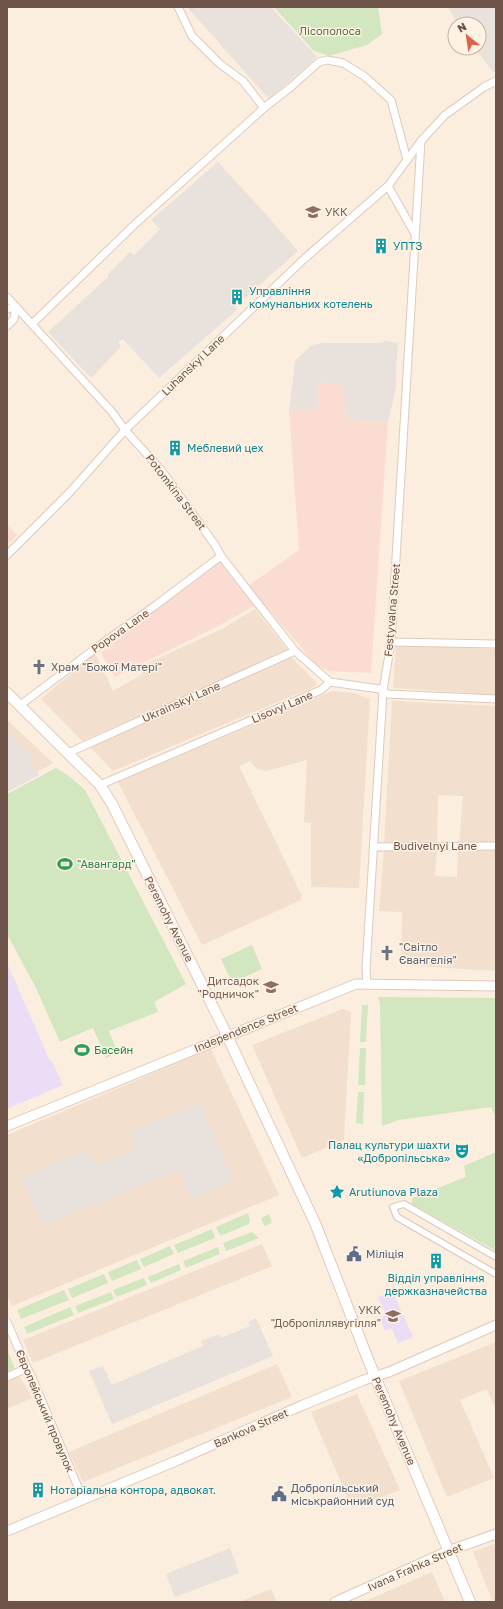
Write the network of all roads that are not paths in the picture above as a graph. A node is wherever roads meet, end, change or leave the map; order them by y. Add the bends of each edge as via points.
1 (178, 7) edge
2 (496, 81) edge
3 (264, 108) junction
4 (421, 141) junction
5 (407, 160) junction
6 (388, 186) junction
7 (416, 235) junction
8 (7, 297) edge
9 (16, 307) junction
10 (7, 309) edge
11 (32, 324) junction
12 (7, 326) edge
13 (126, 430) junction
14 (7, 554) edge
15 (221, 556) junction
16 (391, 642) junction
17 (496, 644) edge
18 (295, 651) junction
19 (330, 682) junction
20 (383, 691) junction
21 (7, 693) edge
22 (496, 699) edge
23 (19, 706) junction
24 (68, 753) junction
25 (100, 785) junction
26 (496, 846) edge
27 (375, 847) junction
28 (367, 984) junction
29 (496, 986) edge
30 (227, 1036) junction
31 (7, 1126) edge
32 (496, 1257) edge
33 (496, 1274) edge
34 (7, 1322) edge
35 (496, 1325) edge
36 (27, 1368) junction
37 (7, 1377) edge
38 (376, 1377) junction
39 (83, 1499) junction
40 (7, 1531) edge
41 (496, 1534) edge
42 (448, 1551) junction
43 (335, 1602) edge
44 (470, 1602) edge

1 - 3 street via 192,36 220,64 243,80
2 - 4 street via 445,115
3 - 5 street via 319,62 327,60 343,63 364,76 391,100
3 - 11 street via 134,225
4 - 5 street
4 - 7 street, Festyvalna Street
5 - 6 street
6 - 7 street
6 - 13 street, Luhanskyi Lane via 304,259
7 - 16 street, Festyvalna Street
8 - 9 street, Potomkina Street
9 - 10 street
9 - 11 street, Potomkina Street
9 - 12 street via 14,319
11 - 13 street, Potomkina Street
13 - 14 street, Luhanskyi Lane via 70,492
13 - 15 street, Potomkina Street via 162,471
15 - 18 street, Potomkina Street
15 - 23 street, Popova Lane
16 - 17 street
16 - 20 street, Festyvalna Street
18 - 19 street, Potomkina Street
18 - 24 street, Ukrainskyi Lane
19 - 20 street
19 - 25 street, Lisovyi Lane via 321,690
20 - 22 street via 388,694
20 - 27 street, Festyvalna Street
21 - 23 main road, Peremohy Avenue
23 - 24 main road, Peremohy Avenue
24 - 25 main road, Peremohy Avenue
25 - 30 main road, Peremohy Avenue via 112,804
26 - 27 street, Budivelnyi Lane
27 - 28 street, Festyvalna Street
28 - 29 street, Independence Street
28 - 30 street, Independence Street via 356,984
30 - 31 street, Independence Street
30 - 38 main road, Peremohy Avenue via 321,1239
32 - 33 street via 404,1204 393,1207 397,1217
34 - 36 street, Європейський провулок
35 - 38 street, Bankova Street
36 - 37 street
36 - 39 street, Європейський провулок
38 - 39 street, Bankova Street via 303,1405
38 - 42 main road, Peremohy Avenue
39 - 40 street, Bankova Street
41 - 42 street, Ivana Frahka Street
42 - 43 street, Ivana Frahka Street
42 - 44 main road, Peremohy Avenue

